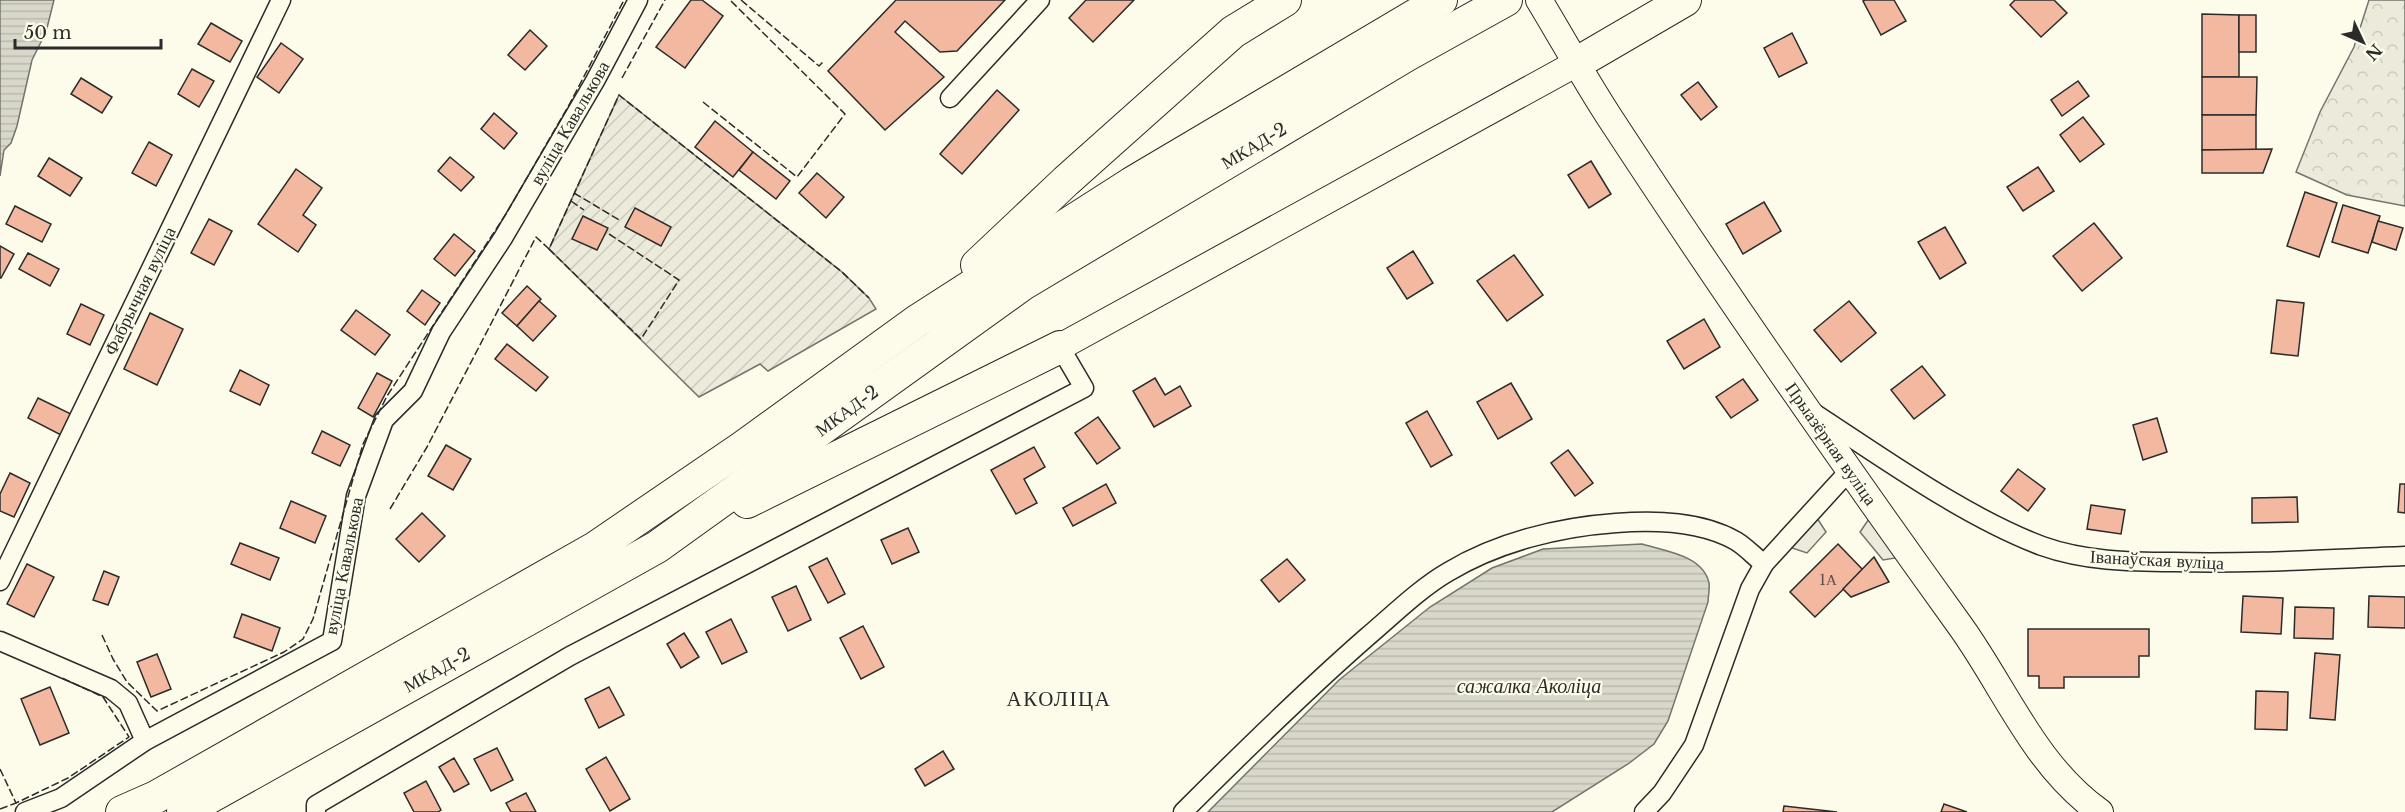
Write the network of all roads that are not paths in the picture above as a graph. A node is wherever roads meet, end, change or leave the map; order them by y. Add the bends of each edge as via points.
1 (281, 0) edge
2 (638, 0) edge
3 (1040, 0) edge
4 (1284, 0) edge
5 (1441, 0) edge
6 (1539, 0) edge
7 (1685, 0) edge
8 (1502, 2) edge
9 (1577, 63) junction
10 (950, 98) dead end
11 (917, 321) junction
12 (1060, 346) junction
13 (1805, 407) junction
14 (1849, 471) junction
15 (657, 547) junction
16 (2405, 556) edge
17 (1764, 564) junction
18 (0, 582) edge
19 (0, 641) edge
20 (145, 741) junction
21 (312, 810) edge
22 (25, 812) edge
23 (122, 812) edge
24 (183, 812) edge
25 (1183, 812) edge
26 (1644, 812) edge
27 (2100, 812) edge

1 - 18 street, Фабрычная вуліца
2 - 20 street, вуліца Кавалькова via 509,228 441,332 413,391 384,420 356,496 332,641
3 - 10 street
4 - 11 highway via 1233,32
5 - 11 highway via 1132,183
6 - 9 street, Прыазёрная вуліца
7 - 9 highway
8 - 15 highway, МКАД-2 via 1023,284
9 - 12 street
9 - 13 street, Прыазёрная вуліца via 1606,113
11 - 23 highway via 595,548 156,797
12 - 15 highway
12 - 21 street via 1084,388 570,656
13 - 14 street, Прыазёрная вуліца
13 - 16 street, Іванаўская вуліца via 1998,526 2043,546 2080,556 2114,561 2223,564
14 - 17 street
14 - 27 street, Прыазёрная вуліца via 1967,636 2021,724 2058,775
15 - 24 highway, МКАД-2
17 - 25 street via 1736,541 1701,528 1652,521 1594,525 1493,549 1447,572 1410,600 1318,680
17 - 26 street via 1750,590 1694,745 1662,793
19 - 20 street via 111,689 128,703
20 - 22 street, вуліца Кавалькова via 61,798

